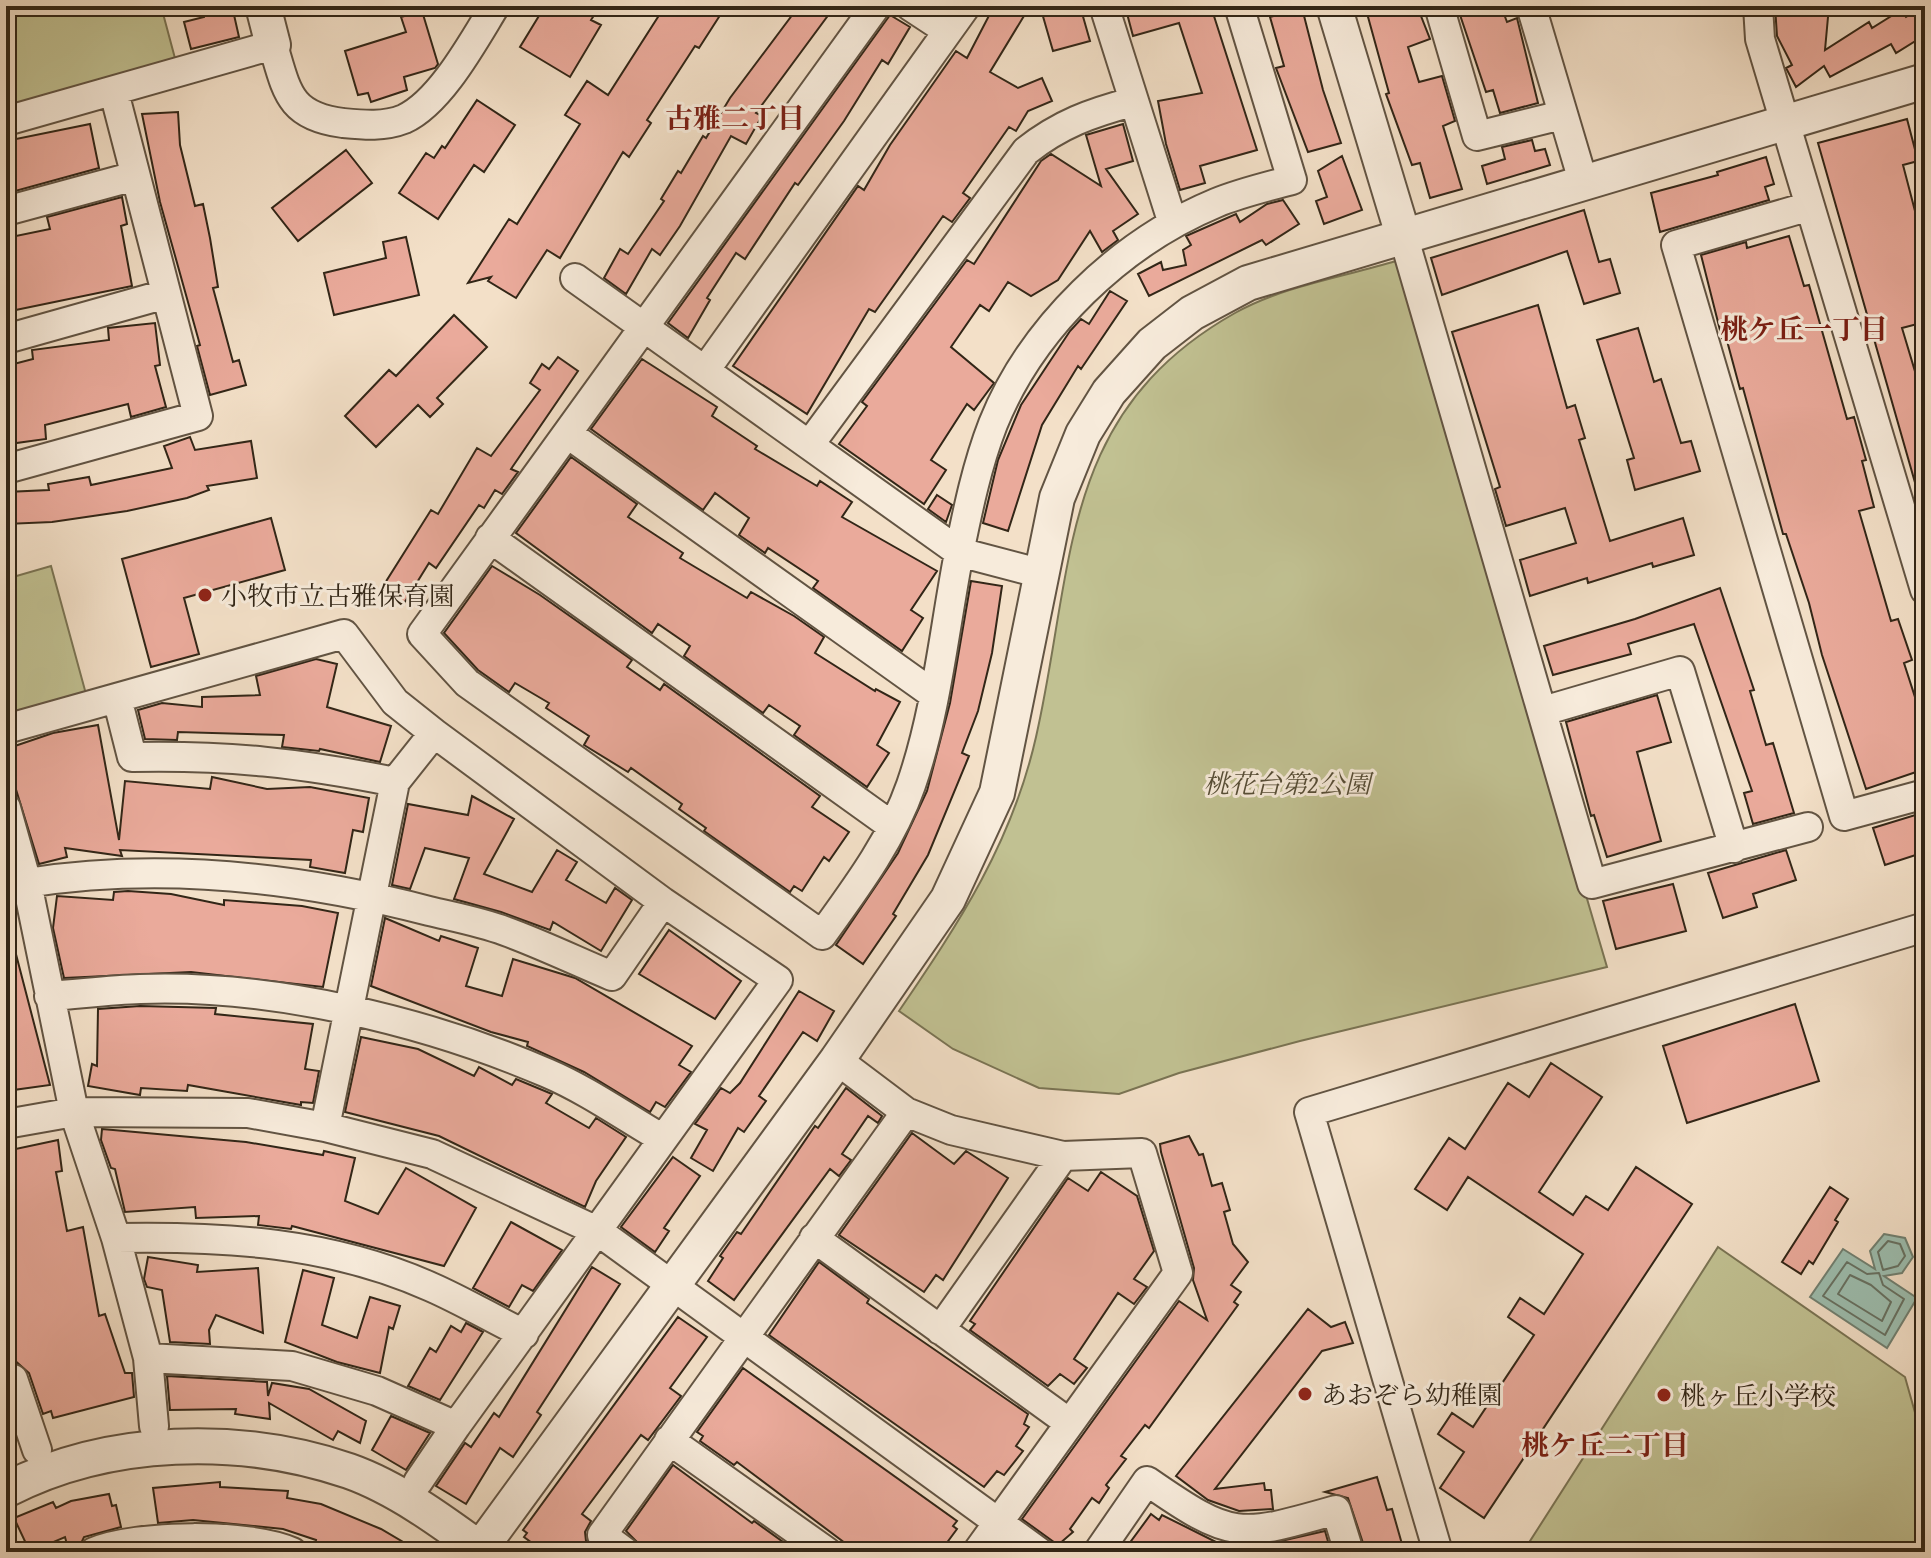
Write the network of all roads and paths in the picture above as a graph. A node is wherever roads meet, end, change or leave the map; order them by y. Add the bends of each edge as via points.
1 (263, 6) edge
2 (495, 6) edge
3 (876, 6) edge
4 (910, 6) edge
5 (966, 6) edge
6 (1104, 6) edge
7 (1239, 6) edge
8 (1334, 6) edge
9 (1439, 6) edge
10 (1531, 6) edge
11 (1758, 6) edge
12 (948, 31) junction
13 (273, 45) junction
14 (1925, 81) edge
15 (114, 92) junction
16 (1132, 102) junction
17 (1562, 115) junction
18 (6, 121) edge
19 (1785, 125) junction
20 (135, 176) junction
21 (1583, 181) junction
22 (1810, 206) junction
23 (6, 211) edge
24 (1173, 224) junction
25 (1403, 235) junction
26 (575, 278) dead end
27 (166, 294) junction
28 (644, 325) junction
29 (6, 339) edge
30 (706, 369) junction
31 (568, 434) junction
32 (810, 444) junction
33 (6, 469) edge
34 (1914, 510) edge
35 (490, 538) junction
36 (959, 552) junction
37 (1043, 574) junction
38 (1925, 590) edge
39 (933, 694) junction
40 (117, 698) junction
41 (1543, 711) junction
42 (6, 729) edge
43 (434, 733) junction
44 (395, 782) junction
45 (1925, 794) edge
46 (6, 808) edge
47 (892, 826) junction
48 (1808, 827) dead end
49 (1734, 848) junction
50 (27, 883) junction
51 (372, 896) junction
52 (663, 902) junction
53 (1925, 927) edge
54 (49, 996) junction
55 (349, 1011) junction
56 (837, 1060) junction
57 (74, 1112) junction
58 (906, 1112) junction
59 (6, 1124) edge
60 (325, 1127) junction
61 (663, 1139) junction
62 (1063, 1156) junction
63 (599, 1232) junction
64 (116, 1238) junction
65 (814, 1238) junction
66 (673, 1287) junction
67 (940, 1330) junction
68 (524, 1334) junction
69 (743, 1337) junction
70 (148, 1358) junction
71 (8, 1372) edge
72 (1068, 1422) junction
73 (154, 1426) dead end
74 (456, 1426) junction
75 (669, 1440) junction
76 (37, 1450) dead end
77 (418, 1482) dead end
78 (6, 1490) edge
79 (998, 1524) junction
80 (103, 1550) edge
81 (480, 1551) edge
82 (292, 1552) edge
83 (625, 1552) edge
84 (827, 1552) edge
85 (977, 1552) edge
86 (1039, 1552) edge
87 (1098, 1552) edge
88 (1349, 1552) edge
89 (1438, 1552) edge

1 - 13 street
2 - 13 street via 434,96 406,118 383,125 307,114 288,97
3 - 28 street
4 - 12 street
5 - 12 street
6 - 16 street
7 - 24 street via 1292,180 1216,203
8 - 25 street
9 - 17 street via 1477,136
10 - 17 street
11 - 19 street via 1760,39
12 - 30 street
13 - 15 street
14 - 19 street
15 - 18 street
15 - 20 street
16 - 24 street
16 - 32 street via 1055,128 1026,151
17 - 21 street
19 - 21 street
19 - 22 street
20 - 23 street
20 - 27 street
21 - 25 street
22 - 34 street
22 - 45 street via 1676,245 1844,816
24 - 36 street via 1078,298 1017,376 978,466
25 - 37 street via 1248,283 1192,313 1152,344 1109,392 1083,434 1057,498
25 - 41 street
26 - 28 street
27 - 29 street
27 - 33 street via 198,416
28 - 30 street
28 - 31 street
30 - 32 street
31 - 35 street
31 - 39 street
32 - 36 street
34 - 38 street
35 - 47 street
35 - 47 street via 422,634 467,683 822,935 874,862
36 - 37 street
36 - 39 street
37 - 56 street via 1010,745 991,807 948,899
39 - 47 street via 911,786
40 - 42 street
40 - 43 street via 344,634 395,702
40 - 44 street via 132,757 217,755 305,764
41 - 49 street via 1592,884
41 - 49 street via 1680,671
43 - 44 street
43 - 52 street
44 - 51 street
46 - 50 street
48 - 49 street
50 - 51 street via 88,873 191,873
50 - 54 street
51 - 52 street via 504,931 612,976
51 - 55 street
52 - 61 street via 778,980
53 - 89 street via 1309,1112
54 - 55 street via 142,989 254,995
54 - 57 street
55 - 60 street
55 - 61 street via 427,1031 549,1074
56 - 58 street
56 - 66 street
57 - 59 street
57 - 60 street via 248,1113
57 - 64 street
58 - 62 street via 951,1130
58 - 65 street
60 - 63 street via 432,1154
61 - 63 street
62 - 67 street
62 - 72 street via 1142,1153 1178,1273
63 - 66 street
63 - 68 street
64 - 68 street via 203,1236 355,1260 430,1286
64 - 70 street
65 - 67 street
65 - 69 street
66 - 69 street
66 - 81 street
67 - 72 street
68 - 74 street
69 - 75 street
69 - 79 street
70 - 73 street
70 - 74 street via 292,1366 377,1391
71 - 76 street
72 - 79 street
74 - 77 street
75 - 83 street via 602,1535
75 - 84 street
78 - 81 street via 97,1457 158,1448 285,1454 351,1472 409,1502
79 - 85 street
79 - 86 street
80 - 82 street via 211,1538
87 - 88 street via 1147,1481 1217,1525 1244,1531 1336,1510

